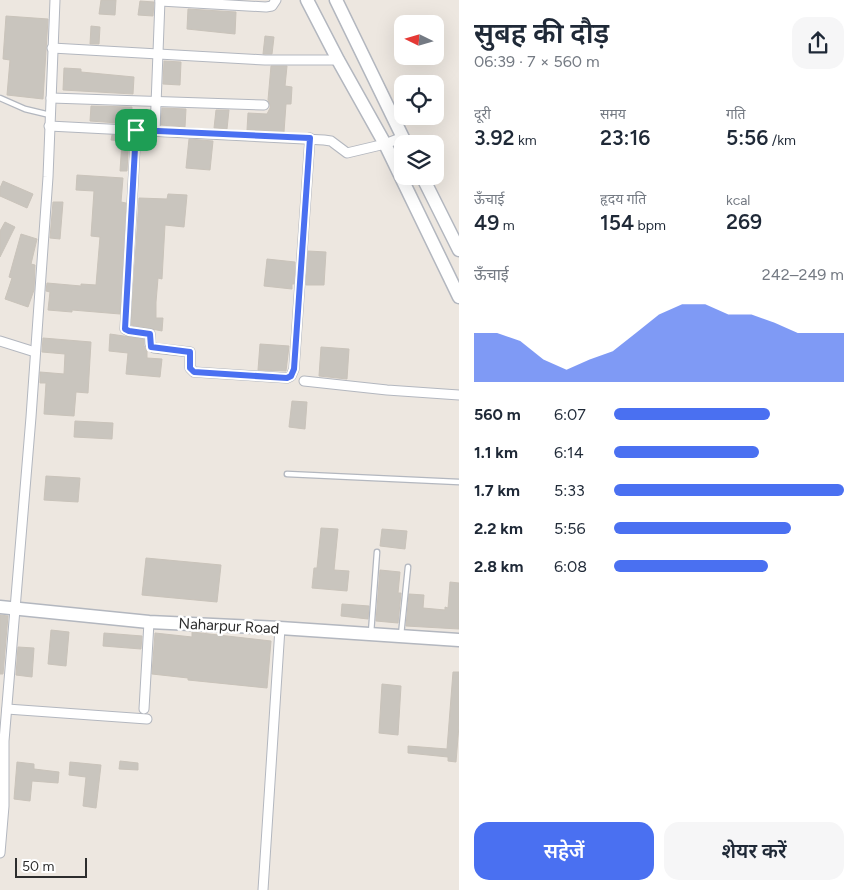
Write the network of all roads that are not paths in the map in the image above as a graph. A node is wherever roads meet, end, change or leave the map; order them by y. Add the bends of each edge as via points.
1 (54, 0) edge
2 (160, 0) edge
3 (276, 0) edge
4 (307, 0) edge
5 (336, 0) edge
6 (52, 48) junction
7 (157, 54) junction
8 (338, 60) junction
9 (0, 98) edge
10 (51, 98) junction
11 (155, 102) junction
12 (264, 105) dead end
13 (50, 114) junction
14 (50, 126) junction
15 (136, 130) junction
16 (155, 132) junction
17 (403, 135) edge
18 (310, 138) junction
19 (394, 142) edge
20 (385, 144) junction
21 (426, 185) edge
22 (459, 250) edge
23 (459, 296) edge
24 (0, 341) edge
25 (35, 352) junction
26 (304, 381) dead end
27 (459, 395) edge
28 (287, 474) dead end
29 (459, 482) edge
30 (377, 552) dead end
31 (408, 567) dead end
32 (0, 607) edge
33 (14, 608) junction
34 (149, 622) junction
35 (280, 628) junction
36 (371, 634) junction
37 (401, 636) junction
38 (459, 640) edge
39 (7, 709) junction
40 (144, 709) dead end
41 (148, 719) dead end
42 (2, 741) edge
43 (0, 853) edge
44 (263, 890) edge

1 - 6 street
2 - 3 street via 266,7 272,6
2 - 7 street
4 - 8 street
5 - 17 street
6 - 7 street
6 - 10 street
7 - 8 street
7 - 11 street
8 - 20 street
9 - 13 lane via 25,109
10 - 11 street
10 - 13 street
11 - 12 street
11 - 16 street
13 - 14 street
14 - 15 street
14 - 25 street
15 - 16 street
15 - 18 street via 125,329 150,334 151,347 190,352 190,368 194,372 287,378 294,369
16 - 18 street
18 - 20 street via 328,140 347,153
19 - 20 street
20 - 23 street
21 - 22 street
24 - 25 street
25 - 33 street
26 - 27 street
28 - 29 lane
30 - 36 lane
31 - 37 lane
32 - 33 street, Naharpur Road
33 - 34 street, Naharpur Road
33 - 39 street
34 - 35 street, Naharpur Road
34 - 40 street
35 - 36 street, Naharpur Road
35 - 44 street
36 - 37 street, Naharpur Road
37 - 38 street, Naharpur Road
39 - 41 street
39 - 42 street
42 - 43 street via 4,806

